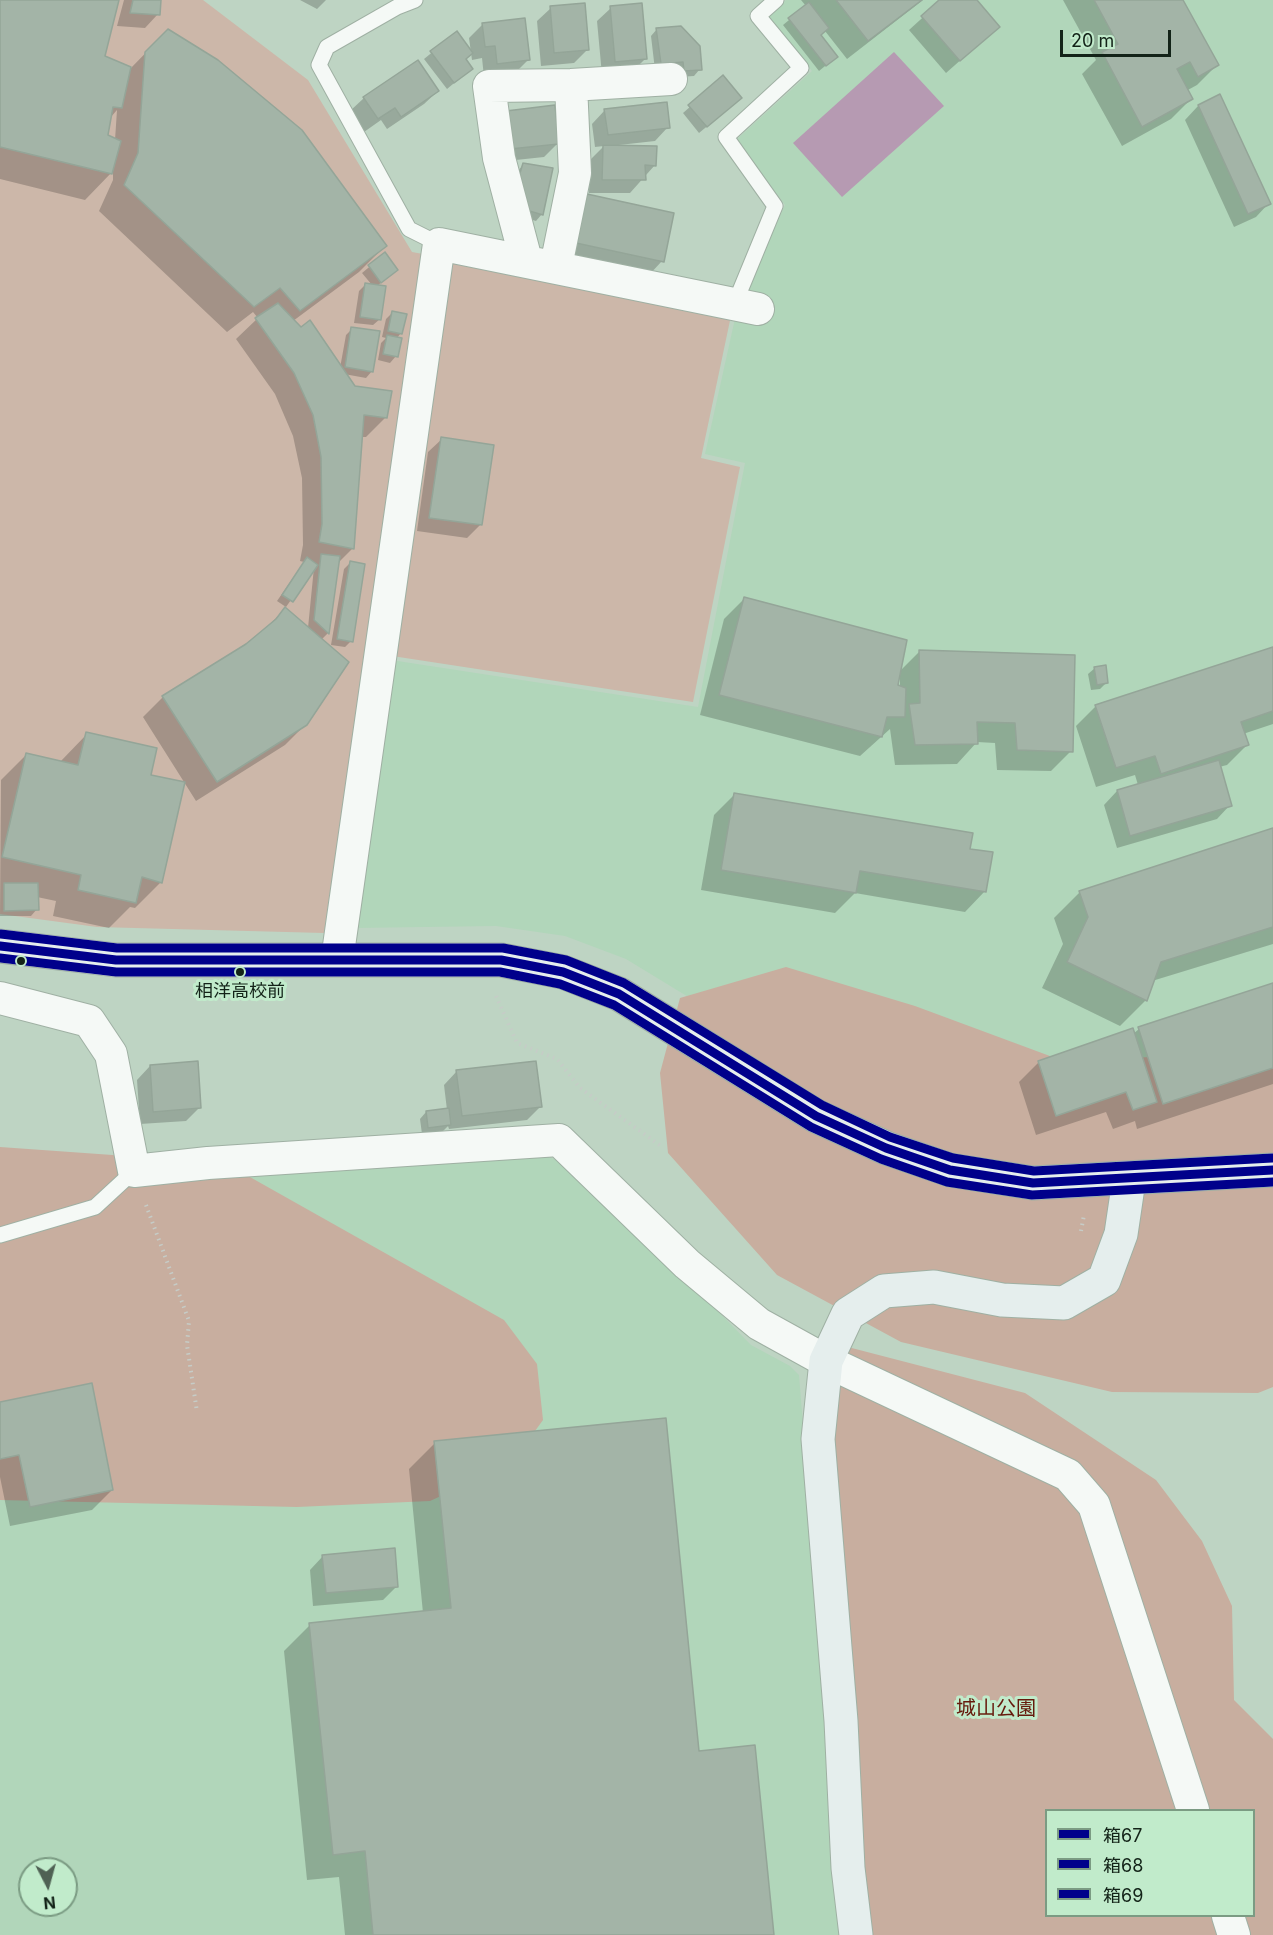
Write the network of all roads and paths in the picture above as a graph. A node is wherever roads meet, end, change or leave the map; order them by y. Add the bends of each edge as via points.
1 (415, 0) edge
2 (776, 0) edge
3 (671, 79) dead end
4 (571, 85) junction
5 (439, 244) junction
6 (541, 263) junction
7 (746, 306) joint
8 (0, 946) edge
9 (337, 960) junction
10 (501, 960) junction
11 (0, 999) edge
12 (661, 1146) dead end
13 (1273, 1170) edge
14 (134, 1171) junction
15 (1129, 1180) junction
16 (0, 1235) edge
17 (826, 1361) junction
18 (197, 1412) dead end
19 (1193, 1809) edge
20 (1228, 1917) edge
21 (856, 1935) edge
22 (1234, 1935) edge

1 - 5 lane via 327,46 319,65 409,229
2 - 7 lane via 758,16 801,68 726,137 775,206
3 - 4 street
4 - 6 street via 575,173
4 - 6 street via 489,86 499,158
5 - 6 street
5 - 9 street
6 - 7 street
8 - 9 street via 116,960
9 - 10 street
10 - 12 path via 495,993 517,1043 557,1059 580,1088
10 - 15 street via 563,972 619,994 816,1116 886,1148 950,1170 1034,1183
11 - 14 street via 89,1021 111,1054
13 - 15 street
14 - 16 lane via 95,1207
14 - 17 street via 559,1140 687,1264 759,1324
14 - 18 path via 189,1321 187,1345
15 - 17 street via 1121,1234 1104,1280 1064,1303 1002,1300 934,1287 884,1291 848,1314
17 - 19 street via 1068,1474 1094,1505
17 - 21 street via 818,1439
20 - 22 street

